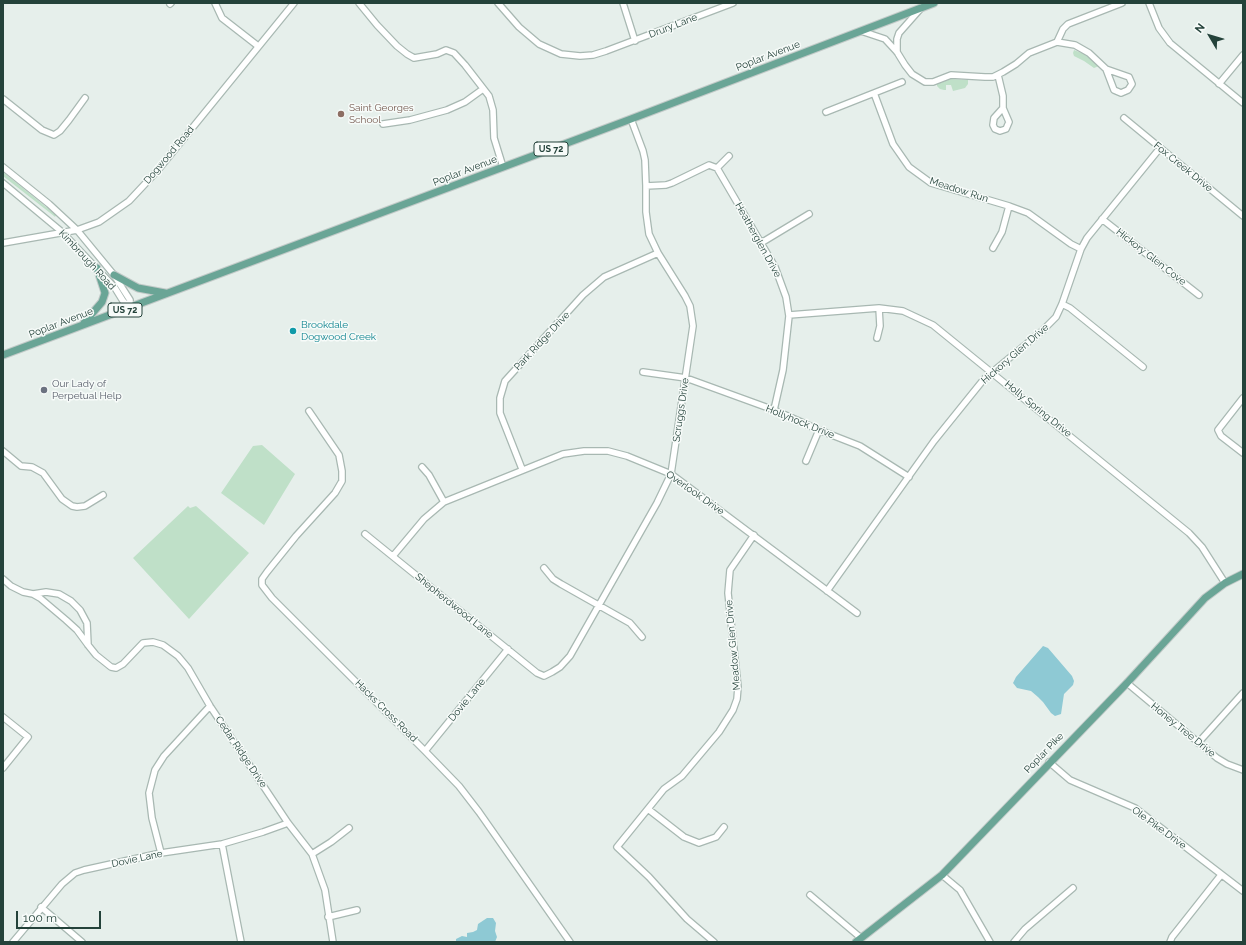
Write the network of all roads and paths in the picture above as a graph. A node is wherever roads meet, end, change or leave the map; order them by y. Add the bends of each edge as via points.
1 (215, 3) edge
2 (294, 3) edge
3 (359, 3) edge
4 (498, 3) edge
5 (623, 3) edge
6 (733, 3) edge
7 (934, 3) edge
8 (1122, 3) edge
9 (1149, 3) edge
10 (922, 7) junction
11 (861, 31) junction
12 (635, 41) junction
13 (1057, 42) junction
14 (258, 46) junction
15 (898, 52) junction
16 (1243, 55) edge
17 (1106, 69) junction
18 (998, 75) junction
19 (902, 82) dead end
20 (1219, 84) junction
21 (483, 89) junction
22 (874, 93) junction
23 (85, 98) dead end
24 (3, 99) edge
25 (1243, 103) edge
26 (1003, 108) dead end
27 (826, 112) dead end
28 (1124, 118) dead end
29 (631, 119) junction
30 (383, 124) dead end
31 (1160, 148) junction
32 (729, 156) dead end
33 (3, 167) edge
34 (503, 167) junction
35 (717, 168) junction
36 (3, 183) edge
37 (646, 186) junction
38 (1009, 206) junction
39 (809, 214) dead end
40 (1243, 216) edge
41 (1102, 219) junction
42 (77, 230) junction
43 (62, 232) junction
44 (3, 243) edge
45 (761, 243) junction
46 (993, 248) dead end
47 (1082, 249) junction
48 (658, 253) junction
49 (97, 268) junction
50 (114, 275) junction
51 (168, 293) junction
52 (1199, 296) dead end
53 (1062, 304) junction
54 (130, 308) junction
55 (879, 308) junction
56 (789, 315) junction
57 (82, 325) junction
58 (877, 338) dead end
59 (3, 355) edge
60 (1143, 367) dead end
61 (643, 372) dead end
62 (992, 372) junction
63 (686, 378) junction
64 (1243, 398) edge
65 (774, 410) junction
66 (309, 411) dead end
67 (819, 430) junction
68 (3, 451) edge
69 (1243, 452) edge
70 (806, 461) dead end
71 (422, 467) dead end
72 (522, 469) junction
73 (671, 474) junction
74 (909, 477) junction
75 (103, 495) dead end
76 (444, 502) junction
77 (365, 534) dead end
78 (754, 535) junction
79 (393, 556) junction
80 (544, 568) dead end
81 (1243, 574) edge
82 (3, 579) edge
83 (1225, 583) junction
84 (827, 591) junction
85 (33, 594) junction
86 (599, 605) junction
87 (857, 613) dead end
88 (642, 637) dead end
89 (88, 645) junction
90 (508, 649) junction
91 (544, 676) joint
92 (1126, 683) junction
93 (1243, 693) edge
94 (210, 706) junction
95 (3, 717) edge
96 (1198, 742) junction
97 (425, 751) junction
98 (1049, 762) junction
99 (3, 768) edge
100 (1243, 770) edge
101 (648, 808) junction
102 (288, 823) junction
103 (349, 828) dead end
104 (724, 828) dead end
105 (222, 844) junction
106 (161, 853) junction
107 (312, 854) junction
108 (942, 875) junction
109 (1221, 875) junction
110 (1073, 888) dead end
111 (1243, 891) edge
112 (810, 895) dead end
113 (41, 907) junction
114 (356, 910) dead end
115 (328, 917) junction
116 (858, 940) edge
117 (13, 942) edge
118 (82, 942) edge
119 (241, 942) edge
120 (333, 942) edge
121 (570, 942) edge
122 (714, 942) edge
123 (990, 942) edge
124 (1014, 942) edge
125 (1170, 942) edge

1 - 14 street via 222,18
2 - 14 street, Dogwood Road
3 - 21 street via 407,54 414,58 446,50 454,53
4 - 12 street, Drury Lane via 519,27 539,44 561,54 593,55
5 - 12 street
6 - 12 street, Drury Lane
7 - 10 main road, Poplar Avenue / US 72
8 - 13 street via 1066,26
9 - 20 street via 1164,38
10 - 11 main road, Poplar Avenue / US 72
10 - 15 street via 899,33
11 - 15 street via 885,39
11 - 29 main road, Poplar Avenue / US 72
13 - 17 street via 1075,45 1094,57
13 - 18 street via 1030,53
14 - 42 street, Dogwood Road via 158,170 129,201 99,222
15 - 18 street via 912,74 925,82 933,82 951,75
16 - 20 street
17 - 17 street via 1114,90 1121,93 1128,90 1132,84 1129,77
18 - 26 street
19 - 22 street
20 - 25 street
21 - 30 street via 447,110
21 - 34 street via 493,110 494,138
22 - 27 street
22 - 38 street, Meadow Run via 894,144 909,167 931,183
23 - 24 street via 60,131 54,135 42,130
28 - 31 street, Fox Creek Drive
29 - 34 main road, Poplar Avenue / US 72
29 - 37 street, Scruggs Drive via 643,152
31 - 40 street, Fox Creek Drive
31 - 41 street, Hickory Glen Drive
32 - 35 street
33 - 42 street, Kimbrough Road
34 - 51 main road, Poplar Avenue / US 72
35 - 37 street via 709,166 666,185
35 - 45 street, Heatherglen Drive
36 - 43 street, Kimbrough Road
37 - 48 street, Scruggs Drive via 649,234
38 - 46 street via 1002,232
38 - 47 street, Meadow Run via 1028,213
39 - 45 street
41 - 47 street, Hickory Glen Drive
41 - 52 street, Hickory Glen Cove
42 - 43 street, Dogwood Road
42 - 50 street, Kimbrough Road
43 - 44 street, Dogwood Road
43 - 49 street, Kimbrough Road
45 - 56 street, Heatherglen Drive via 782,283
47 - 53 street, Hickory Glen Drive
48 - 63 street, Scruggs Drive via 690,306 692,326
48 - 72 street, Park Ridge Drive via 604,277 583,295 505,381 500,398 500,413
49 - 54 street, Kimbrough Road
49 - 57 main road via 105,293 102,302
50 - 51 main road via 138,288
50 - 54 street, Kimbrough Road via 130,300
51 - 54 main road, Poplar Avenue / US 72
53 - 60 street
53 - 62 street, Hickory Glen Drive via 1048,326
54 - 57 main road, Poplar Avenue / US 72
55 - 56 street, Holly Spring Drive
55 - 58 street via 880,326
55 - 62 street, Holly Spring Drive via 903,311 933,325
56 - 65 street, Heatherglen Drive via 783,370
57 - 59 main road, Poplar Avenue / US 72
61 - 63 street, Hollyhock Drive
62 - 74 street, Hickory Glen Drive via 942,431
62 - 83 street, Holly Spring Drive via 1189,533 1202,547
63 - 65 street, Hollyhock Drive
63 - 73 street, Scruggs Drive
64 - 69 street via 1218,430 1221,436
65 - 67 street, Hollyhock Drive
66 - 97 street, Hacks Cross Road via 339,455 342,476 335,493 267,572 262,579 262,585
67 - 70 street
67 - 74 street, Hollyhock Drive via 860,446
68 - 75 street via 21,466 43,473 62,499 72,506 85,506
71 - 76 street
72 - 73 street, Overlook Drive via 562,454 602,450 627,456
72 - 76 street, Overlook Drive
73 - 78 street, Overlook Drive
73 - 86 street, Scruggs Drive
74 - 84 street, Hickory Glen Drive
76 - 79 street, Overlook Drive via 424,519
77 - 79 street, Shepherdwood Lane
78 - 84 street, Overlook Drive
78 - 101 street, Meadow Glen Drive via 730,570 728,593 738,688 733,710 682,776 667,786
79 - 90 street, Shepherdwood Lane
80 - 86 street via 553,579
81 - 83 main road, Poplar Pike
82 - 85 street via 23,592
83 - 92 main road, Poplar Pike via 1205,598
84 - 87 street, Overlook Drive
85 - 89 street via 66,620
85 - 89 street via 59,594 71,601 87,623
86 - 88 street via 630,623
86 - 91 street, Scruggs Drive via 570,656 560,667
89 - 94 street, Cedar Ridge Drive via 96,655 116,668 143,643 163,645 178,656 188,668
90 - 91 street, Shepherdwood Lane
90 - 97 street, Dovie Lane
92 - 96 street, Honey Tree Drive
92 - 98 main road, Poplar Pike
93 - 96 street
94 - 102 street, Cedar Ridge Drive
94 - 106 street via 164,756 155,770 149,792 152,818
95 - 99 street via 28,737
96 - 100 street, Honey Tree Drive via 1221,761
97 - 121 street, Hacks Cross Road via 478,810
98 - 108 main road, Poplar Pike
98 - 109 street, Ole Pike Drive via 1070,780 1134,808
101 - 104 street via 684,837 698,844 716,837
101 - 122 street, Meadow Glen Drive via 618,849 653,880 687,919
102 - 105 street, Dovie Lane
102 - 107 street, Cedar Ridge Drive
103 - 107 street
105 - 106 street, Dovie Lane
105 - 119 street
106 - 113 street, Dovie Lane via 75,873
107 - 115 street, Cedar Ridge Drive via 325,890
108 - 116 main road, Poplar Pike
108 - 123 street via 960,890
109 - 111 street, Ole Pike Drive
109 - 125 street
110 - 124 street via 1025,929
112 - 116 street
113 - 117 street, Dovie Lane
113 - 118 street
114 - 115 street
115 - 120 street, Cedar Ridge Drive

